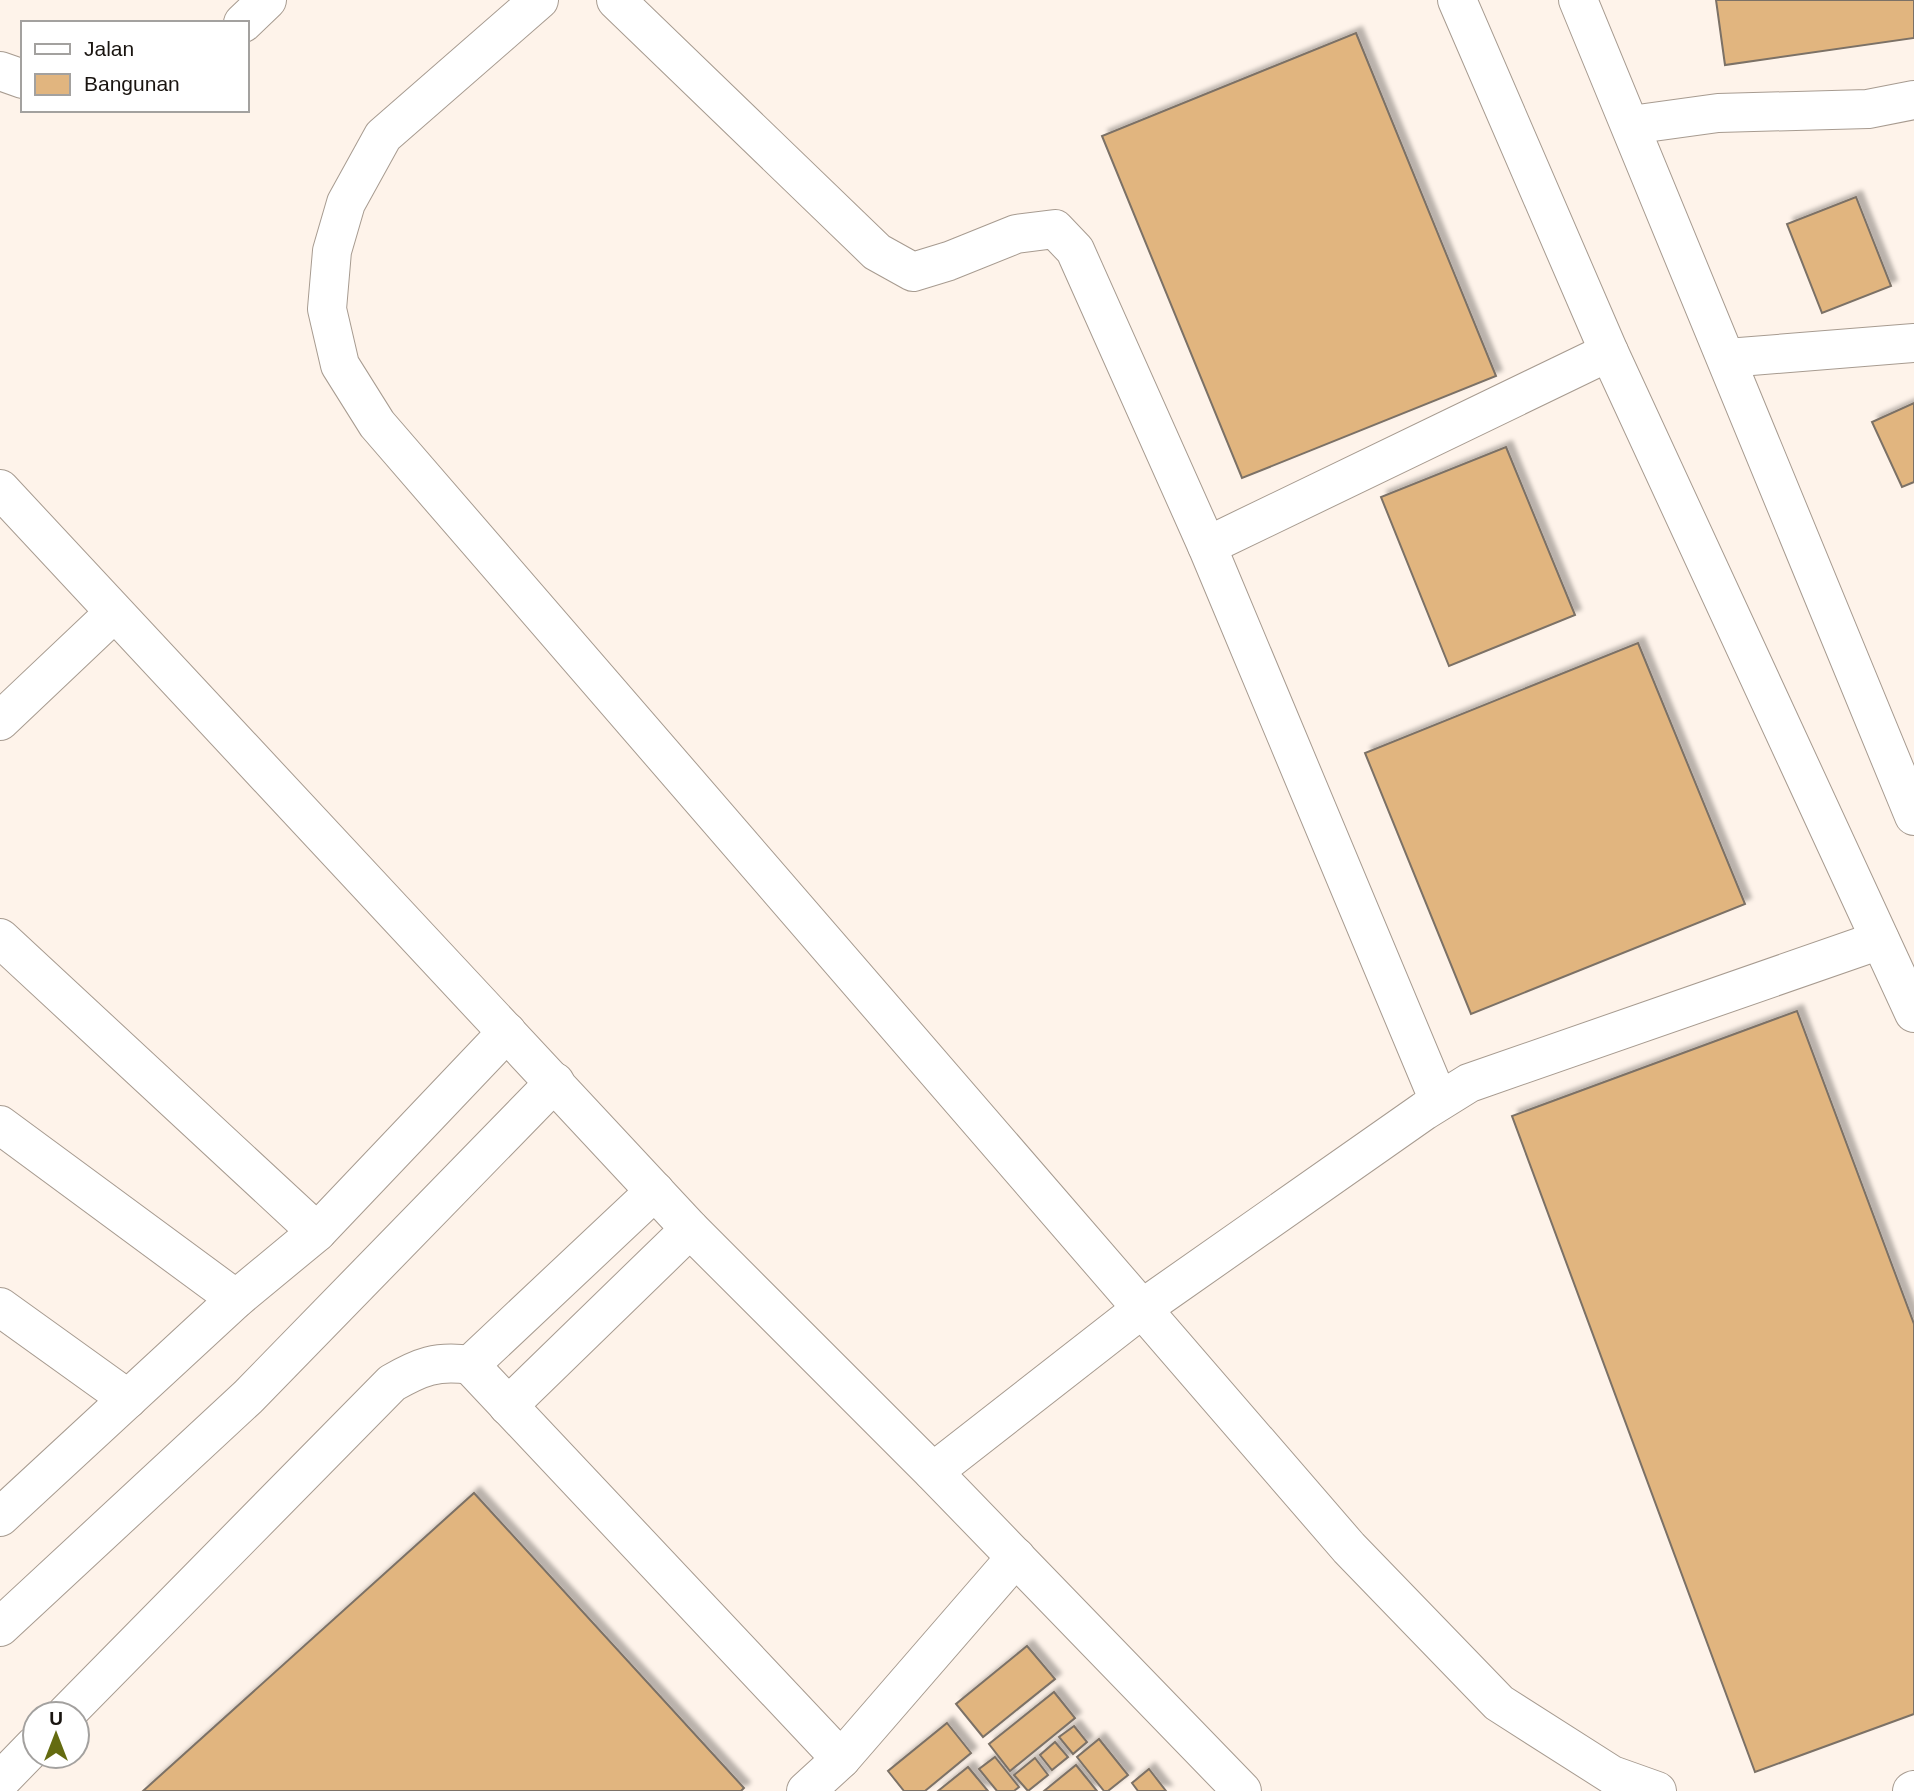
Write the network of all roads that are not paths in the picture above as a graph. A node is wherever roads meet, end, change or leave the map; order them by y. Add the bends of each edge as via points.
1 (267, 0) edge
2 (539, 0) edge
3 (616, 0) edge
4 (1457, 0) edge
5 (1578, 0) edge
6 (245, 21) edge
7 (0, 71) edge
8 (21, 78) edge
9 (1914, 100) edge
10 (1631, 125) junction
11 (1914, 343) edge
12 (1609, 352) junction
13 (1727, 358) junction
14 (0, 489) edge
15 (1207, 546) junction
16 (114, 613) junction
17 (0, 721) edge
18 (1914, 816) edge
19 (0, 938) edge
20 (1880, 940) junction
21 (1914, 1013) edge
22 (507, 1032) junction
23 (555, 1082) junction
24 (1439, 1101) junction
25 (0, 1125) edge
26 (655, 1191) junction
27 (690, 1229) junction
28 (317, 1232) junction
29 (236, 1300) junction
30 (0, 1307) edge
31 (1143, 1308) junction
32 (470, 1365) junction
33 (128, 1399) junction
34 (508, 1406) junction
35 (933, 1472) junction
36 (6, 1501) edge
37 (1016, 1557) junction
38 (0, 1627) edge
39 (80, 1700) edge
40 (21, 1759) edge
41 (841, 1759) junction
42 (0, 1781) edge
43 (806, 1791) edge
44 (1242, 1791) edge
45 (1657, 1791) edge

1 - 6 street
2 - 31 street via 383,136 346,203 332,251 327,309 340,365 377,424
3 - 15 street via 877,252 912,272 1016,234 1055,229 1075,250
4 - 12 street
5 - 10 street
7 - 8 street
9 - 10 street via 1868,109 1718,113
10 - 13 street
11 - 13 street
12 - 15 street
12 - 20 street
13 - 18 street
14 - 16 street
15 - 24 street
16 - 17 street
16 - 22 street
19 - 28 street
20 - 21 street
20 - 24 street via 1469,1083
22 - 23 street
22 - 28 street
23 - 26 street
23 - 38 street via 248,1398
24 - 31 street
25 - 29 street
26 - 27 street
26 - 32 street
27 - 34 street
27 - 35 street
28 - 29 street
29 - 33 street
30 - 33 street
31 - 35 street
31 - 45 street via 1349,1548 1499,1703 1612,1775
32 - 34 street
32 - 39 street via 419,1368 391,1383
33 - 36 street
34 - 41 street
35 - 37 street
37 - 41 street
37 - 44 street
40 - 42 street
41 - 43 street

